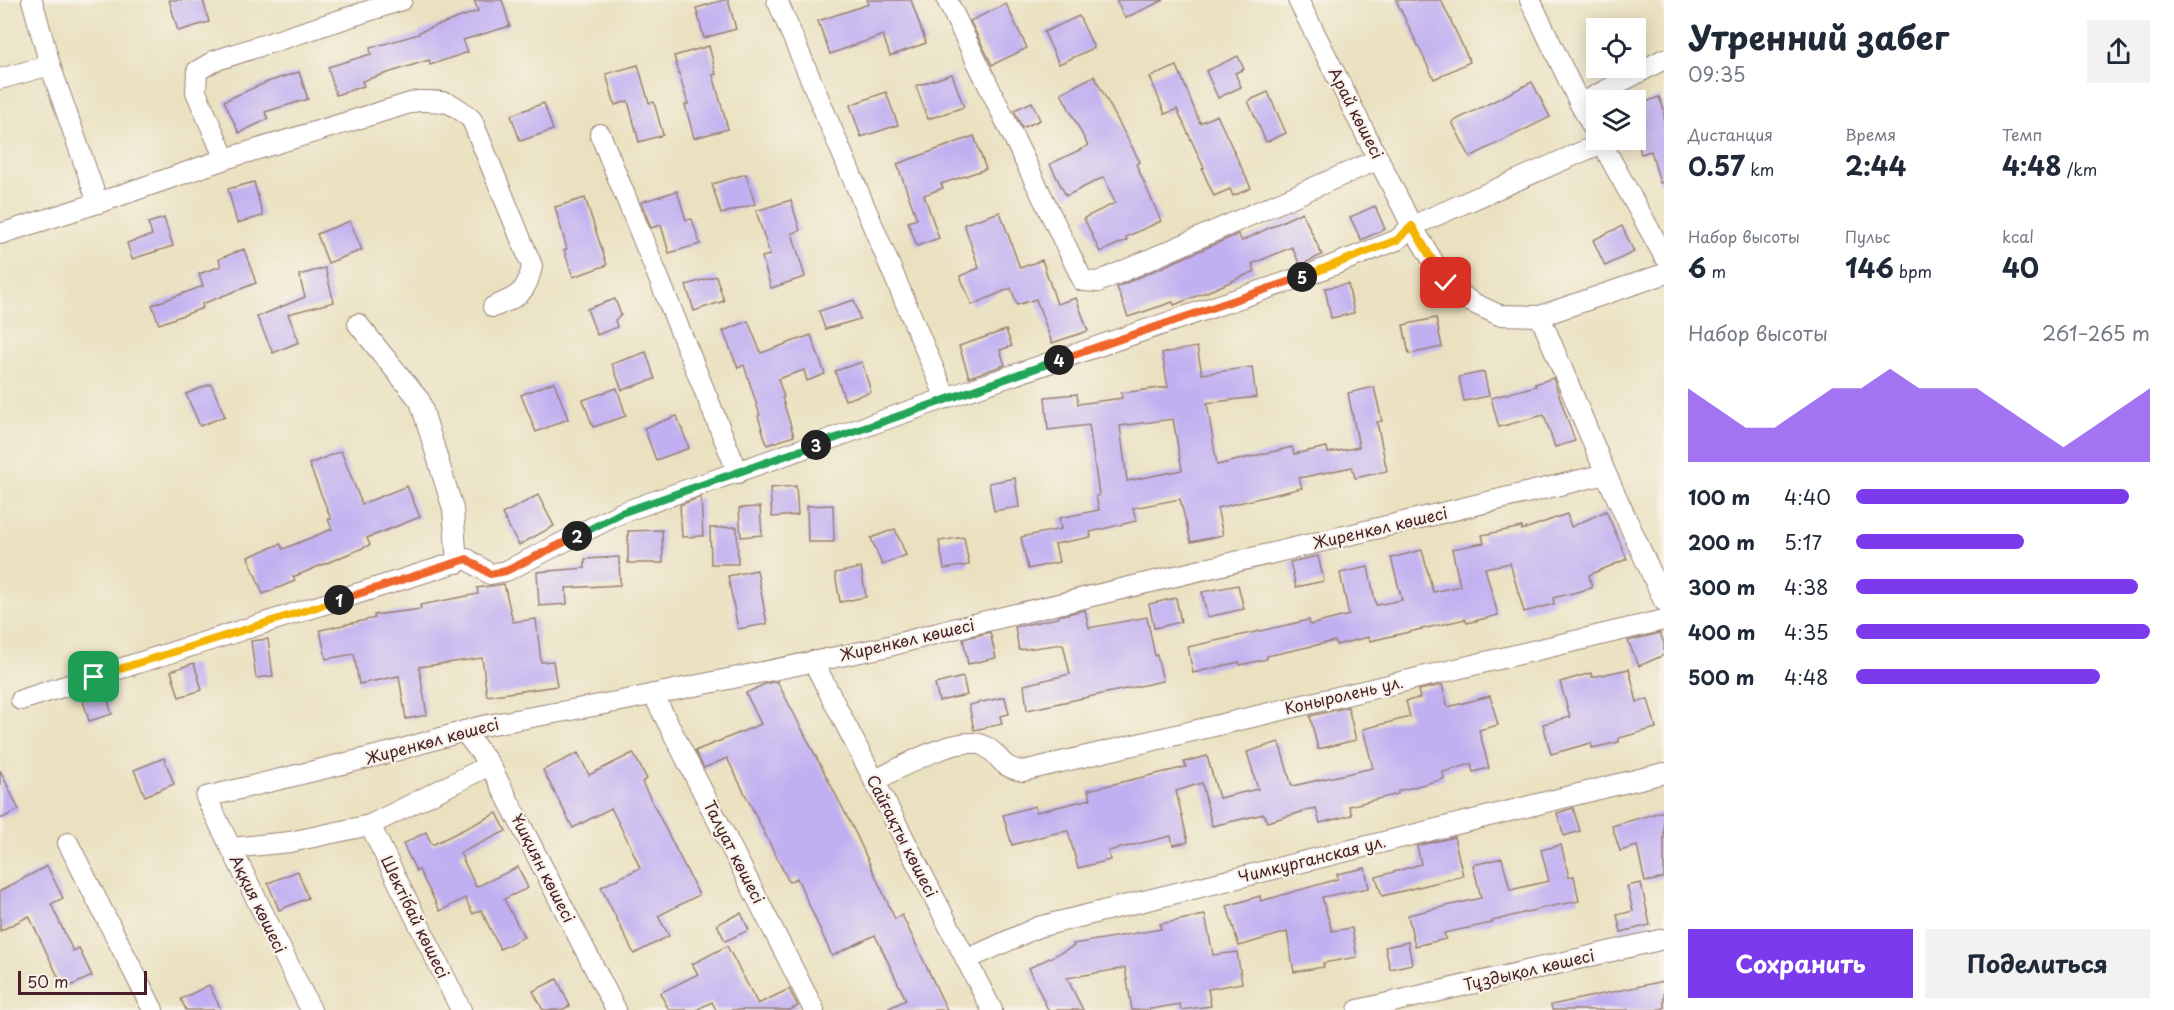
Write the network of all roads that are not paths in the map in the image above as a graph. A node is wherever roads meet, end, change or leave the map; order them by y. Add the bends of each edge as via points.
1 (32, 0) edge
2 (402, 0) edge
3 (777, 0) edge
4 (947, 0) edge
5 (1530, 0) edge
6 (1305, 2) edge
7 (1664, 59) edge
8 (50, 65) junction
9 (0, 79) edge
10 (1580, 104) junction
11 (1586, 115) edge
12 (600, 134) dead end
13 (1586, 145) edge
14 (1605, 150) edge
15 (225, 159) junction
16 (1379, 159) junction
17 (98, 203) junction
18 (1412, 226) junction
19 (0, 234) edge
20 (1664, 256) edge
21 (1664, 274) edge
22 (493, 307) dead end
23 (1540, 316) junction
24 (358, 324) dead end
25 (946, 398) junction
26 (738, 473) junction
27 (1606, 474) junction
28 (457, 563) junction
29 (1664, 601) edge
30 (1664, 620) edge
31 (813, 661) junction
32 (653, 694) junction
33 (21, 700) dead end
34 (464, 731) junction
35 (490, 765) junction
36 (1664, 773) edge
37 (874, 781) junction
38 (206, 797) joint
39 (370, 825) junction
40 (68, 843) dead end
41 (231, 848) junction
42 (1664, 939) edge
43 (966, 960) junction
44 (153, 1010) edge
45 (311, 1010) edge
46 (461, 1010) edge
47 (616, 1010) edge
48 (814, 1010) edge
49 (992, 1010) edge
50 (1358, 1010) edge

1 - 8 street
2 - 15 street via 214,61 197,71 196,92
3 - 25 street
4 - 16 street via 1083,281 1098,282
5 - 10 street
6 - 16 street, Арай көшесі
7 - 10 street
8 - 9 street
8 - 17 street
10 - 11 street
12 - 26 street
13 - 18 street
14 - 20 street
15 - 17 street
15 - 22 street via 417,101 458,106 472,120 532,266 519,296
16 - 18 street, Арай көшесі
17 - 19 street
18 - 23 street, Арай көшесі via 1446,283 1471,302 1499,315
18 - 25 street via 1397,240 1313,273
21 - 23 street
23 - 27 street
24 - 28 street via 420,401 453,509
25 - 26 street
26 - 28 street via 621,513 506,571 490,574 467,559
27 - 29 street
27 - 31 street, Жиренкөл көшесі
28 - 33 street
30 - 37 street, Коныролень ул. via 1023,771 1005,766 992,749 969,742 926,756
31 - 32 street, Жиренкөл көшесі
31 - 37 street, Сайғақты көшесі
32 - 34 street, Жиренкөл көшесі
32 - 48 street, Талуат көшесі
34 - 35 street, Ұшқиян көшесі
34 - 38 street, Жиренкөл көшесі
35 - 39 street
35 - 47 street, Ұшқиян көшесі
36 - 43 street, Чимкурганская ул. via 1038,927
37 - 43 street, Сайғақты көшесі
38 - 41 street, Аққия көшесі
39 - 41 street via 290,842
39 - 46 street, Шектібай көшесі
40 - 44 street
41 - 45 street, Аққия көшесі
42 - 50 street, Тұздықол көшесі
43 - 49 street, Сайғақты көшесі

